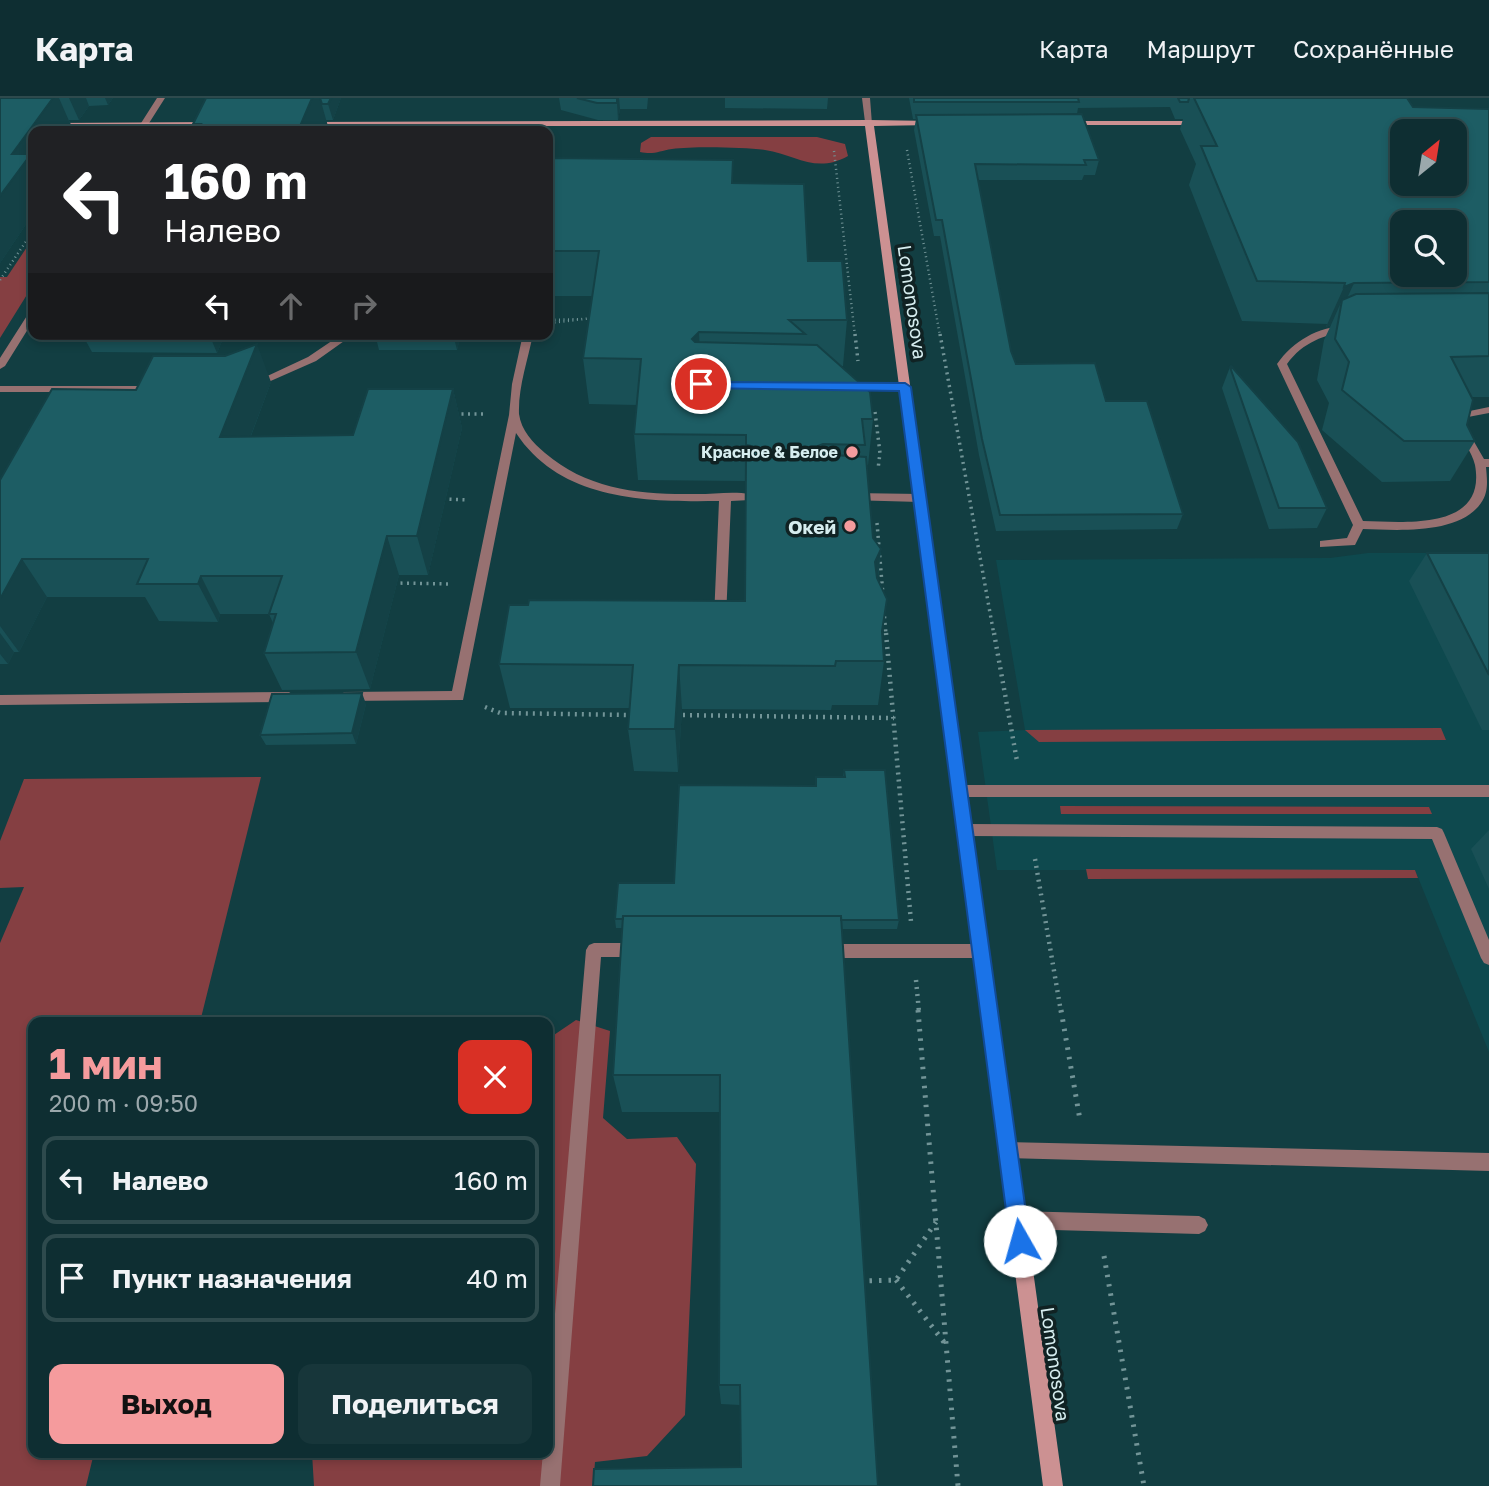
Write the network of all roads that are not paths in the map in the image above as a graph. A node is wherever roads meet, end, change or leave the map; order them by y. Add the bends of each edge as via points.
1 (161, 98) edge
2 (866, 98) edge
3 (869, 122) junction
4 (944, 123) edge
5 (1053, 123) edge
6 (1216, 123) edge
7 (217, 124) edge
8 (299, 124) edge
9 (40, 125) edge
10 (74, 126) edge
11 (143, 126) edge
12 (180, 126) edge
13 (28, 321) edge
14 (1363, 328) edge
15 (340, 340) edge
16 (527, 340) edge
17 (0, 366) edge
18 (835, 386) edge
19 (905, 387) junction
20 (0, 389) edge
21 (171, 389) edge
22 (241, 389) edge
23 (1489, 410) edge
24 (514, 415) junction
25 (1484, 463) edge
26 (725, 497) junction
27 (746, 497) edge
28 (834, 497) edge
29 (920, 498) junction
30 (1359, 525) junction
31 (1324, 544) dead end
32 (706, 629) edge
33 (305, 697) edge
34 (333, 697) edge
35 (0, 700) edge
36 (960, 791) junction
37 (1489, 791) edge
38 (965, 830) junction
39 (663, 950) edge
40 (801, 950) edge
41 (981, 951) junction
42 (1489, 958) edge
43 (1008, 1150) junction
44 (1489, 1161) edge
45 (1017, 1220) junction
46 (1199, 1225) dead end
47 (553, 1449) edge
48 (552, 1458) edge
49 (550, 1486) edge
50 (1053, 1486) edge

1 - 11 street
2 - 3 street
3 - 4 street
3 - 8 street
3 - 19 street, Lomonosova
5 - 6 street
7 - 12 street
9 - 10 street
13 - 17 street
14 - 30 street via 1336,329 1293,347 1282,364
15 - 22 street via 312,359
16 - 24 street
18 - 19 street
19 - 29 street, Lomonosova
20 - 21 street
23 - 25 street via 1464,415 1460,426
24 - 26 street via 521,435 541,457 592,485 639,496
24 - 34 street via 458,696
25 - 30 street via 1482,487 1472,506 1452,520
26 - 27 street
26 - 32 street via 720,629
28 - 29 street
29 - 36 street, Lomonosova
30 - 31 street via 1351,542
33 - 35 street
36 - 37 street
36 - 38 street, Lomonosova
38 - 41 street, Lomonosova
38 - 42 street via 1437,833
39 - 47 street via 594,950
40 - 41 street
41 - 43 street, Lomonosova
43 - 44 street
43 - 45 street, Lomonosova
45 - 46 street
45 - 50 street, Lomonosova
48 - 49 street

